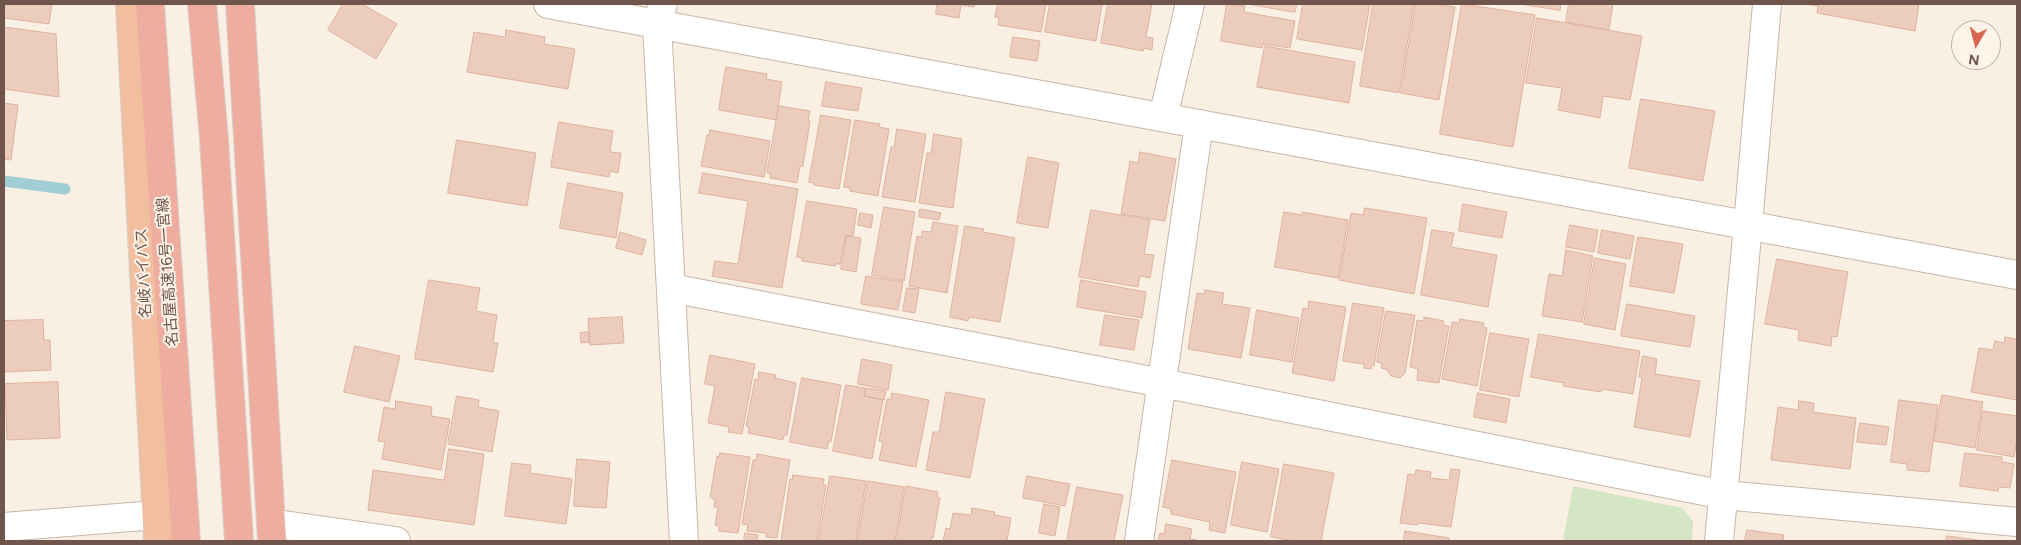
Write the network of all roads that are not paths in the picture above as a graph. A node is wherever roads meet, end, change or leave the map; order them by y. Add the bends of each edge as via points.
1 (130, 4) edge
2 (150, 4) edge
3 (202, 4) edge
4 (240, 4) edge
5 (251, 4) edge
6 (548, 4) edge
7 (1190, 4) edge
8 (1767, 4) edge
9 (660, 14) edge
10 (1163, 117) junction
11 (1198, 124) junction
12 (1748, 225) junction
13 (2017, 275) edge
14 (671, 288) junction
15 (1162, 383) junction
16 (1724, 495) junction
17 (2017, 522) edge
18 (4, 527) edge
19 (157, 528) edge
20 (276, 536) edge
21 (186, 541) edge
22 (239, 541) edge
23 (396, 541) edge
24 (684, 541) edge
25 (1138, 541) edge
26 (1719, 541) edge

1 - 19 highway, 名岐バイパス
2 - 21 highway, 名古屋高速16号一宮線
3 - 22 highway via 214,140
4 - 20 highway
5 - 20 highway
6 - 9 street
7 - 10 street
8 - 12 street
9 - 10 street
9 - 14 street
10 - 11 street
11 - 12 street
11 - 15 street
12 - 13 street
12 - 16 street
14 - 15 street
14 - 24 street
15 - 16 street
15 - 25 street
16 - 17 street
16 - 26 street
18 - 19 street
20 - 23 street

